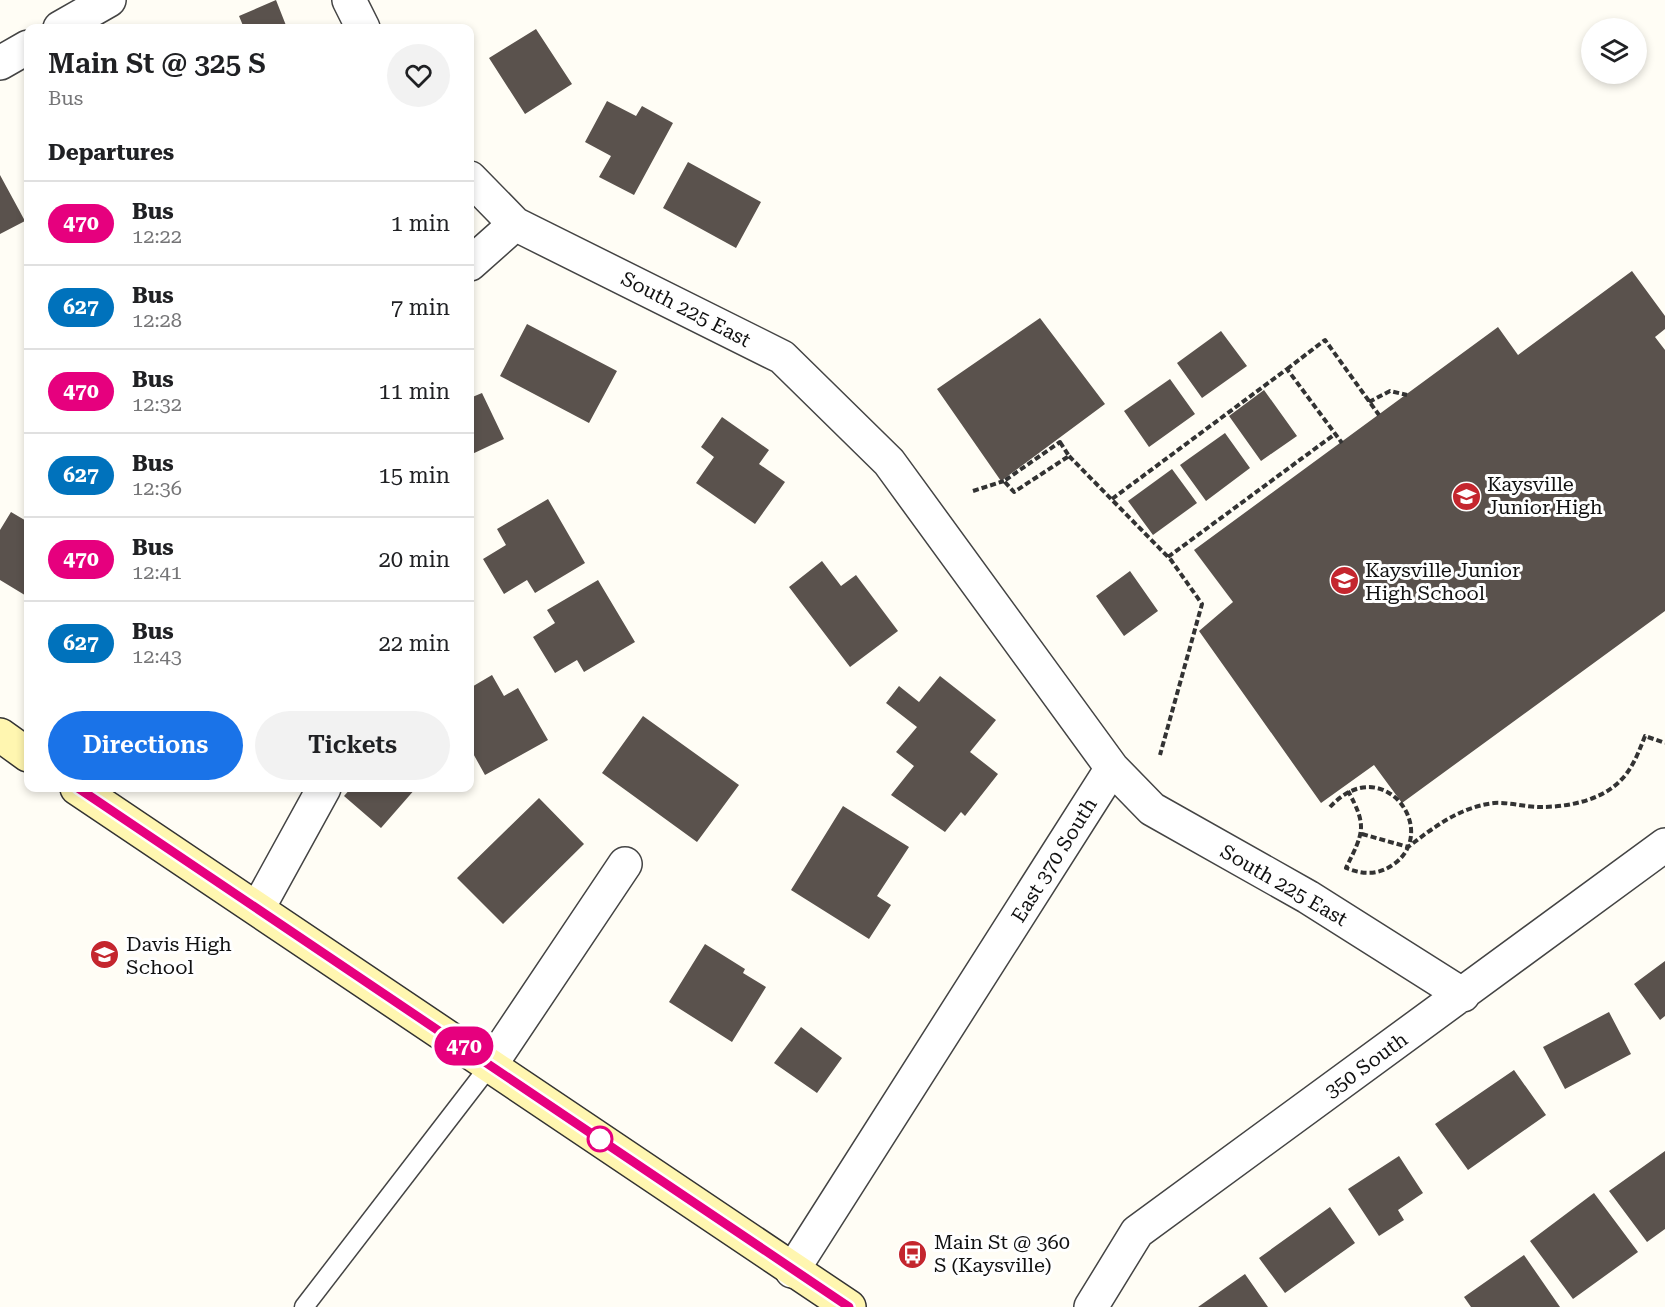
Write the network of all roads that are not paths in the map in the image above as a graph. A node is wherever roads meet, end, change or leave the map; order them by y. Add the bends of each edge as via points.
1 (109, 0) edge
2 (349, 0) edge
3 (67, 24) edge
4 (361, 24) edge
5 (24, 49) edge
6 (0, 63) edge
7 (474, 182) edge
8 (515, 224) junction
9 (474, 260) edge
10 (0, 735) edge
11 (24, 752) edge
12 (1112, 768) junction
13 (83, 792) edge
14 (322, 792) edge
15 (1665, 845) edge
16 (625, 864) dead end
17 (258, 908) junction
18 (1463, 995) junction
19 (491, 1064) junction
20 (792, 1271) junction
21 (304, 1307) edge
22 (849, 1307) edge
23 (1091, 1307) edge

1 - 3 street
2 - 4 street
5 - 6 street
7 - 8 street, South 225 East
8 - 9 street
8 - 12 street, South 225 East via 782,357 889,462
10 - 11 main road
12 - 18 street, South 225 East via 1152,809 1308,897
12 - 20 street, East 370 South
13 - 17 main road
14 - 17 street
15 - 18 street, 350 South
16 - 19 street
17 - 19 main road
18 - 23 street, 350 South via 1137,1232
19 - 20 main road
19 - 21 lane
20 - 22 main road

